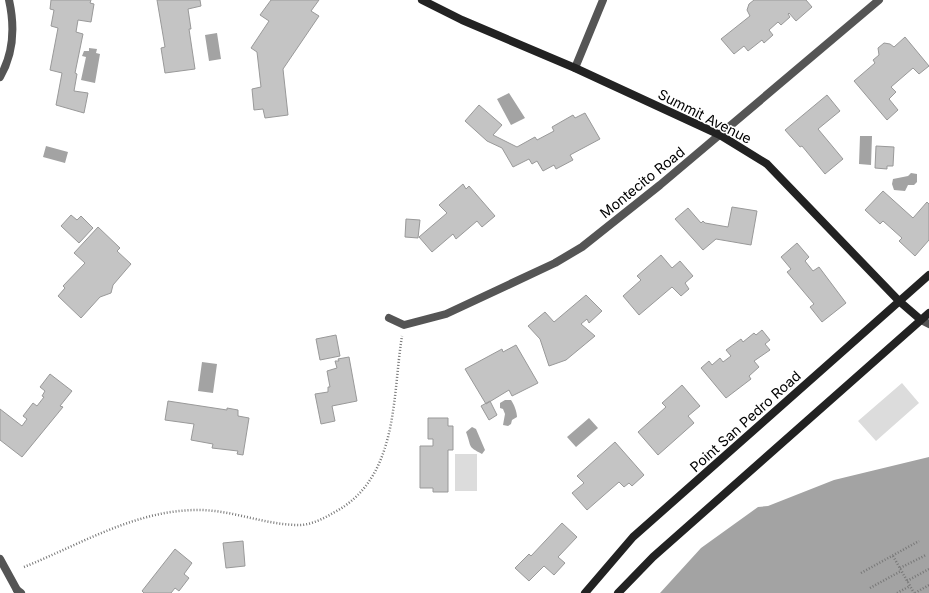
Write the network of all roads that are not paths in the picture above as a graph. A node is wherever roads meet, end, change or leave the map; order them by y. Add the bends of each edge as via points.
1 (9, 0) edge
2 (422, 0) edge
3 (602, 0) edge
4 (879, 0) edge
5 (575, 68) junction
6 (0, 77) edge
7 (720, 135) junction
8 (929, 275) edge
9 (899, 301) junction
10 (929, 313) edge
11 (389, 318) dead end
12 (925, 322) edge
13 (0, 559) edge
14 (19, 591) edge
15 (585, 593) edge
16 (618, 593) edge

1 - 6 street via 14,21 12,46
2 - 5 main road, Summit Avenue via 462,20
3 - 5 street
4 - 7 street, Montecito Road
5 - 7 main road, Summit Avenue
7 - 9 main road, Summit Avenue via 767,164
7 - 11 street, Montecito Road via 582,247 555,263 446,314 404,325
8 - 9 main road, Point San Pedro Road
9 - 12 main road, Summit Avenue
9 - 15 main road, Point San Pedro Road via 633,537
10 - 12 main road
12 - 16 main road via 653,557
13 - 14 street

